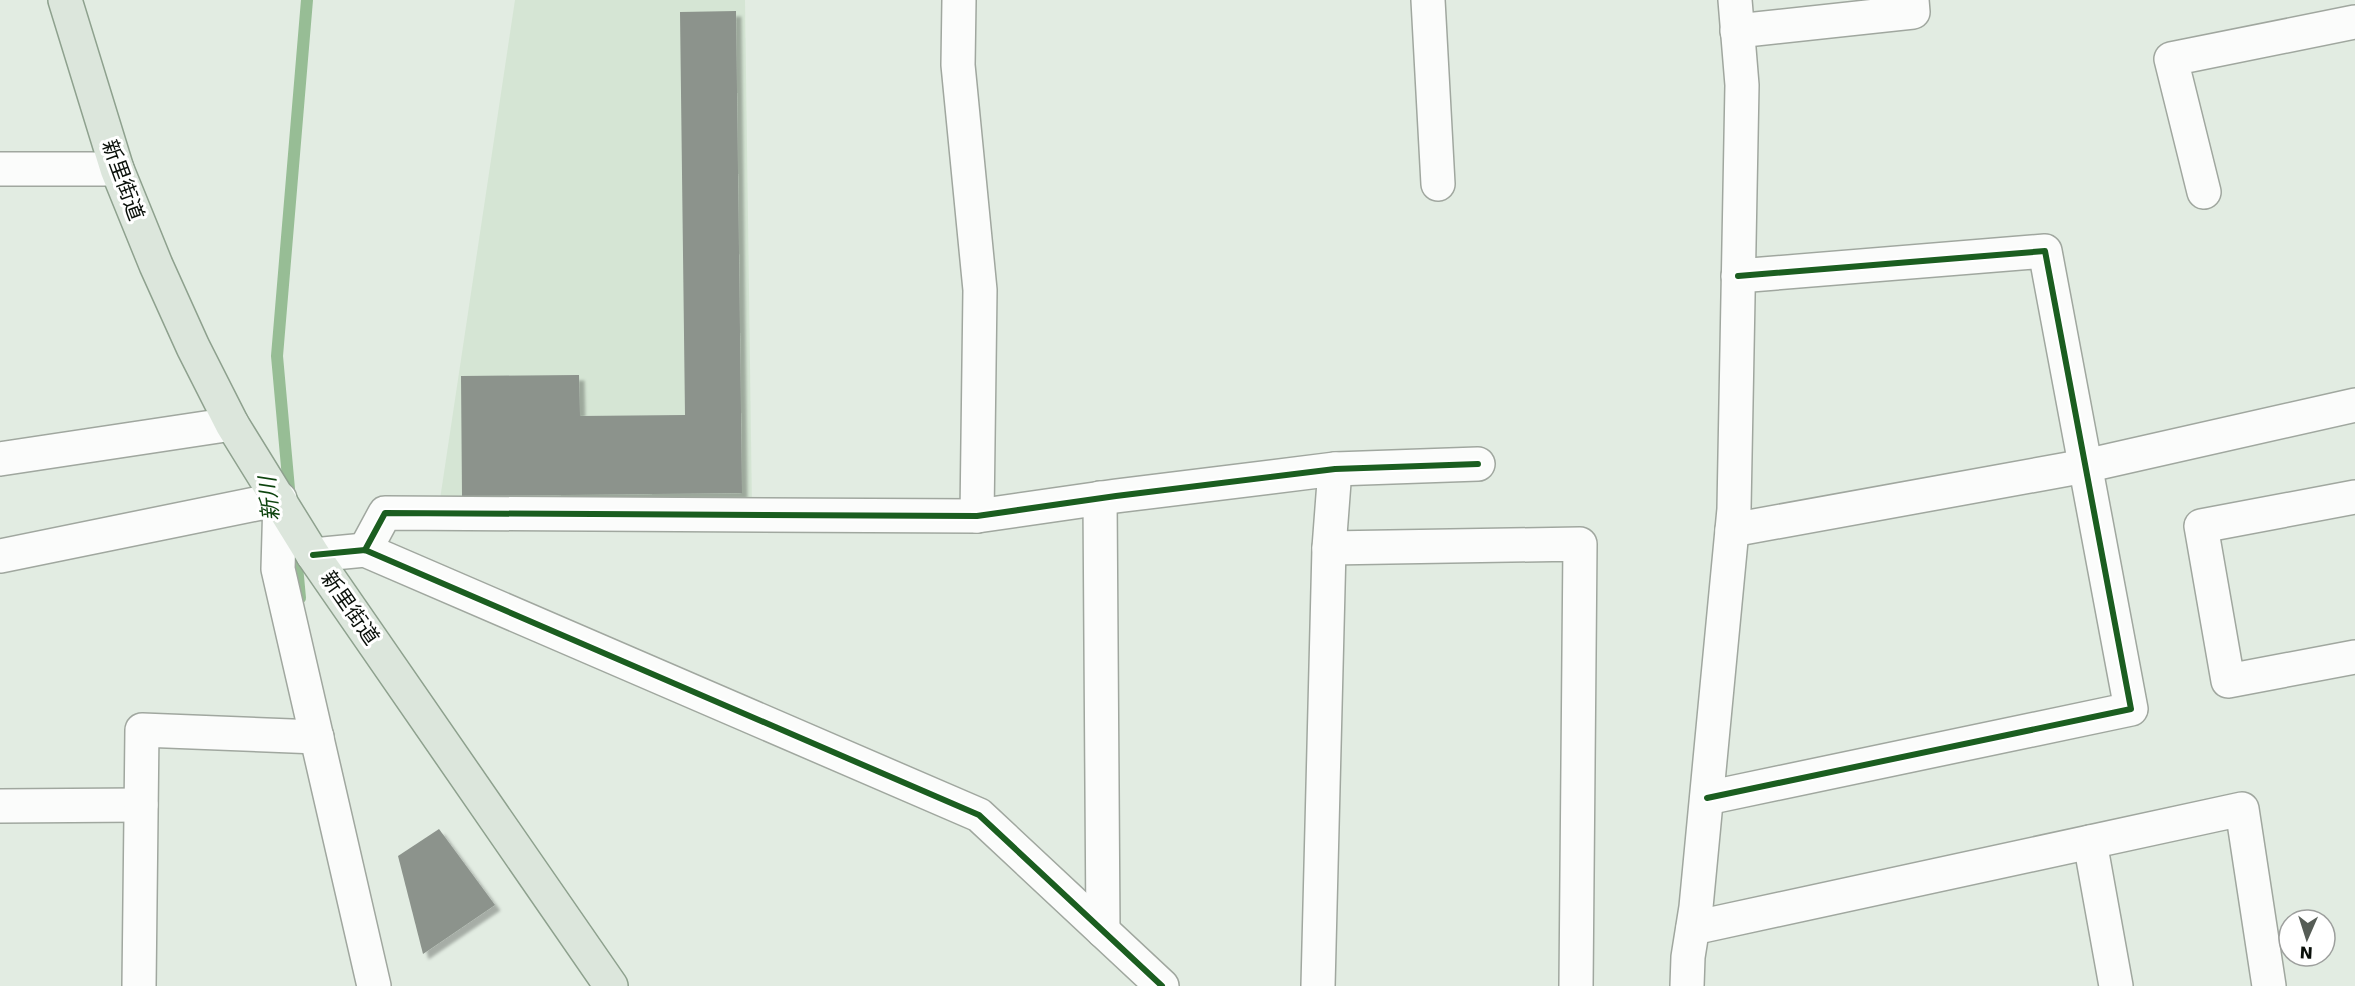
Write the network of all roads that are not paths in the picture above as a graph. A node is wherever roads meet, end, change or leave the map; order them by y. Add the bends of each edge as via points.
1 (65, 0) edge
2 (959, 0) edge
3 (1428, 0) edge
4 (1912, 0) edge
5 (2352, 0) edge
6 (2355, 7) edge
7 (1736, 16) edge
8 (2355, 22) edge
9 (0, 169) edge
10 (117, 169) junction
11 (1438, 184) dead end
12 (2204, 192) dead end
13 (1738, 276) junction
14 (2355, 405) edge
15 (232, 424) junction
16 (0, 459) edge
17 (1478, 464) dead end
18 (2085, 466) junction
19 (1335, 469) junction
20 (2355, 497) edge
21 (1100, 498) junction
22 (280, 499) junction
23 (977, 516) junction
24 (1732, 530) junction
25 (1329, 548) junction
26 (365, 550) junction
27 (313, 555) junction
28 (0, 556) edge
29 (2355, 657) edge
30 (317, 737) junction
31 (1707, 798) junction
32 (141, 805) junction
33 (0, 806) edge
34 (2090, 842) junction
35 (1693, 928) junction
36 (1103, 931) junction
37 (139, 986) edge
38 (374, 986) edge
39 (611, 986) edge
40 (1162, 986) edge
41 (1318, 986) edge
42 (1576, 986) edge
43 (1687, 986) edge
44 (2116, 986) edge
45 (2270, 986) edge

1 - 10 main road, 新里街道
2 - 23 street via 958,65 980,290
3 - 11 street
4 - 7 street via 1913,12
5 - 6 street
7 - 13 street via 1742,85
8 - 12 street via 2171,59
9 - 10 street
10 - 15 main road, 新里街道 via 156,265
13 - 18 street via 2044,250
13 - 24 street
14 - 18 street
15 - 16 street
15 - 22 main road, 新里街道
17 - 19 street
18 - 24 street
18 - 31 street via 2131,709
19 - 21 street
19 - 25 street
20 - 29 street via 2201,526 2228,681
21 - 23 street
21 - 36 street
22 - 27 main road, 新里街道
22 - 28 street
22 - 30 street via 278,569
23 - 26 street via 385,513
24 - 31 street
25 - 41 street
25 - 42 street via 1580,544
26 - 27 street
26 - 36 street via 979,815
27 - 39 main road, 新里街道
30 - 32 street via 142,730
30 - 38 street
31 - 35 street
32 - 33 street
32 - 37 street
34 - 35 street
34 - 44 street
34 - 45 street via 2242,809
35 - 43 street
36 - 40 street

